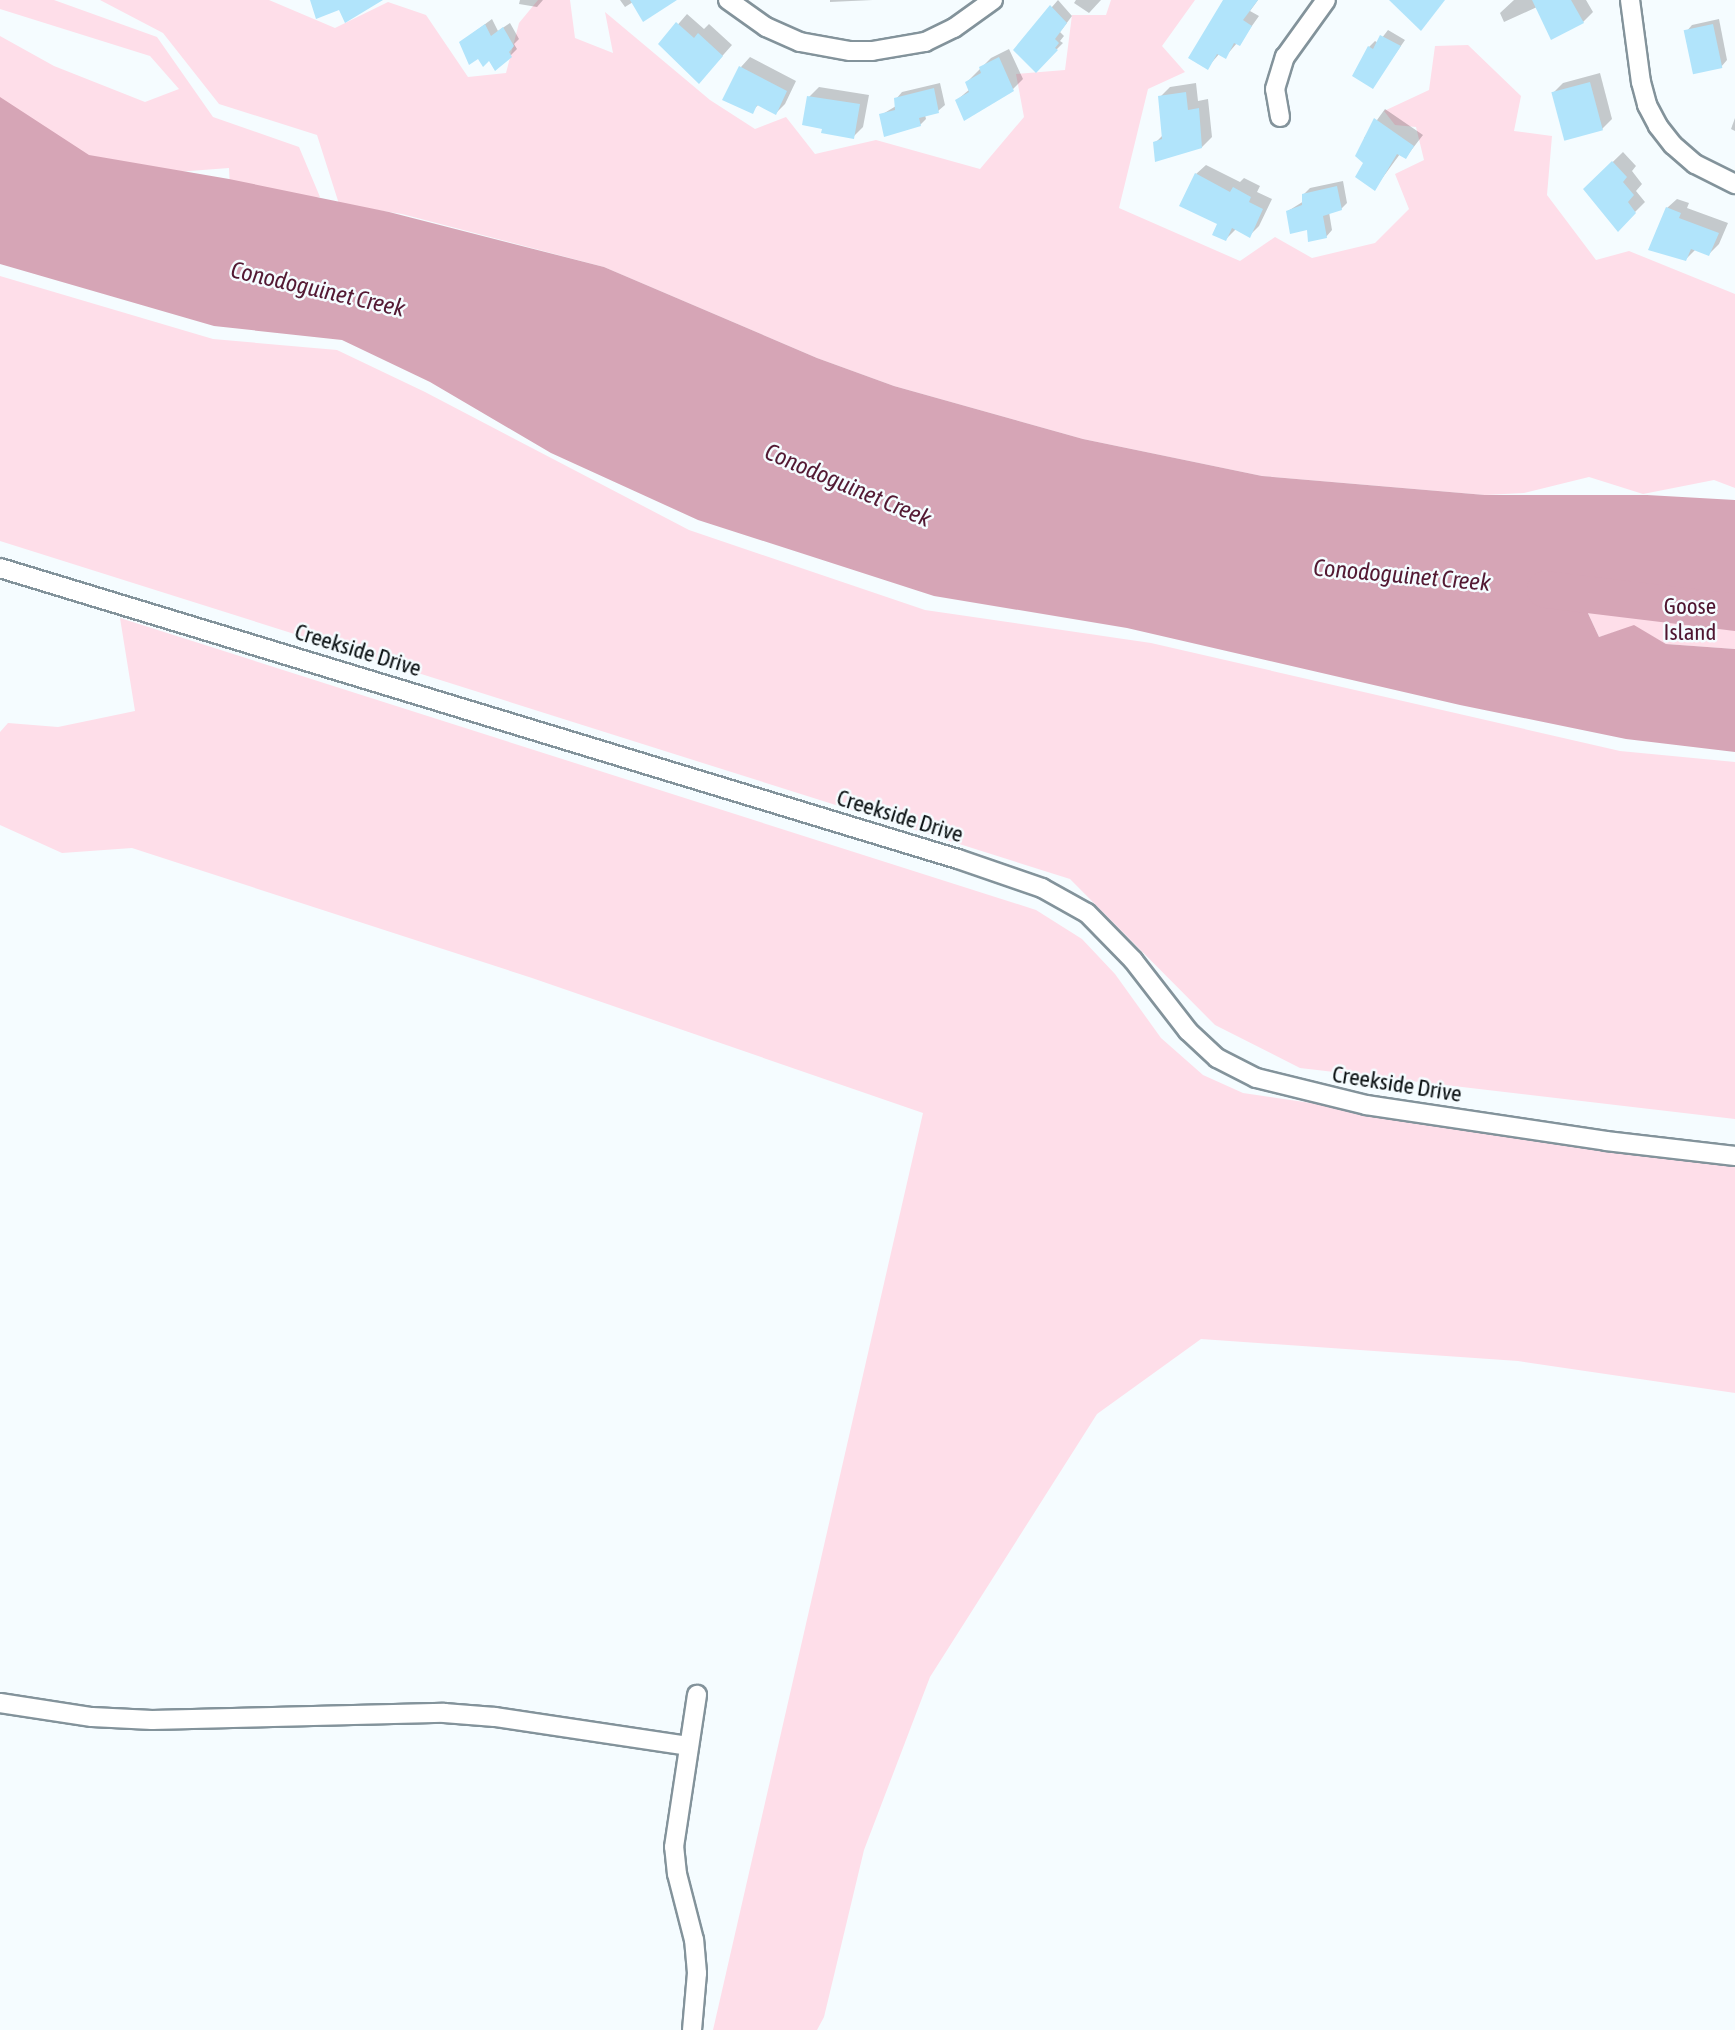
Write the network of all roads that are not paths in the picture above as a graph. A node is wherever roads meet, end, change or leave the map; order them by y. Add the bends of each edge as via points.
1 (728, 0) edge
2 (993, 0) edge
3 (1326, 0) edge
4 (1630, 0) edge
5 (1280, 117) dead end
6 (1735, 184) edge
7 (0, 568) edge
8 (1735, 1157) edge
9 (697, 1695) dead end
10 (0, 1703) edge
11 (689, 1746) junction
12 (692, 2030) edge

1 - 2 street via 766,27 800,42 861,51 925,41 954,29
3 - 5 street via 1285,57 1275,89
4 - 6 street via 1641,82 1658,126 1695,164
7 - 8 street, Creekside Drive via 1042,888 1087,913 1133,960 1188,1031 1217,1058 1256,1079 1366,1105
9 - 11 street
10 - 11 street via 92,1717 152,1720 444,1713
11 - 12 street via 674,1847 696,1962

